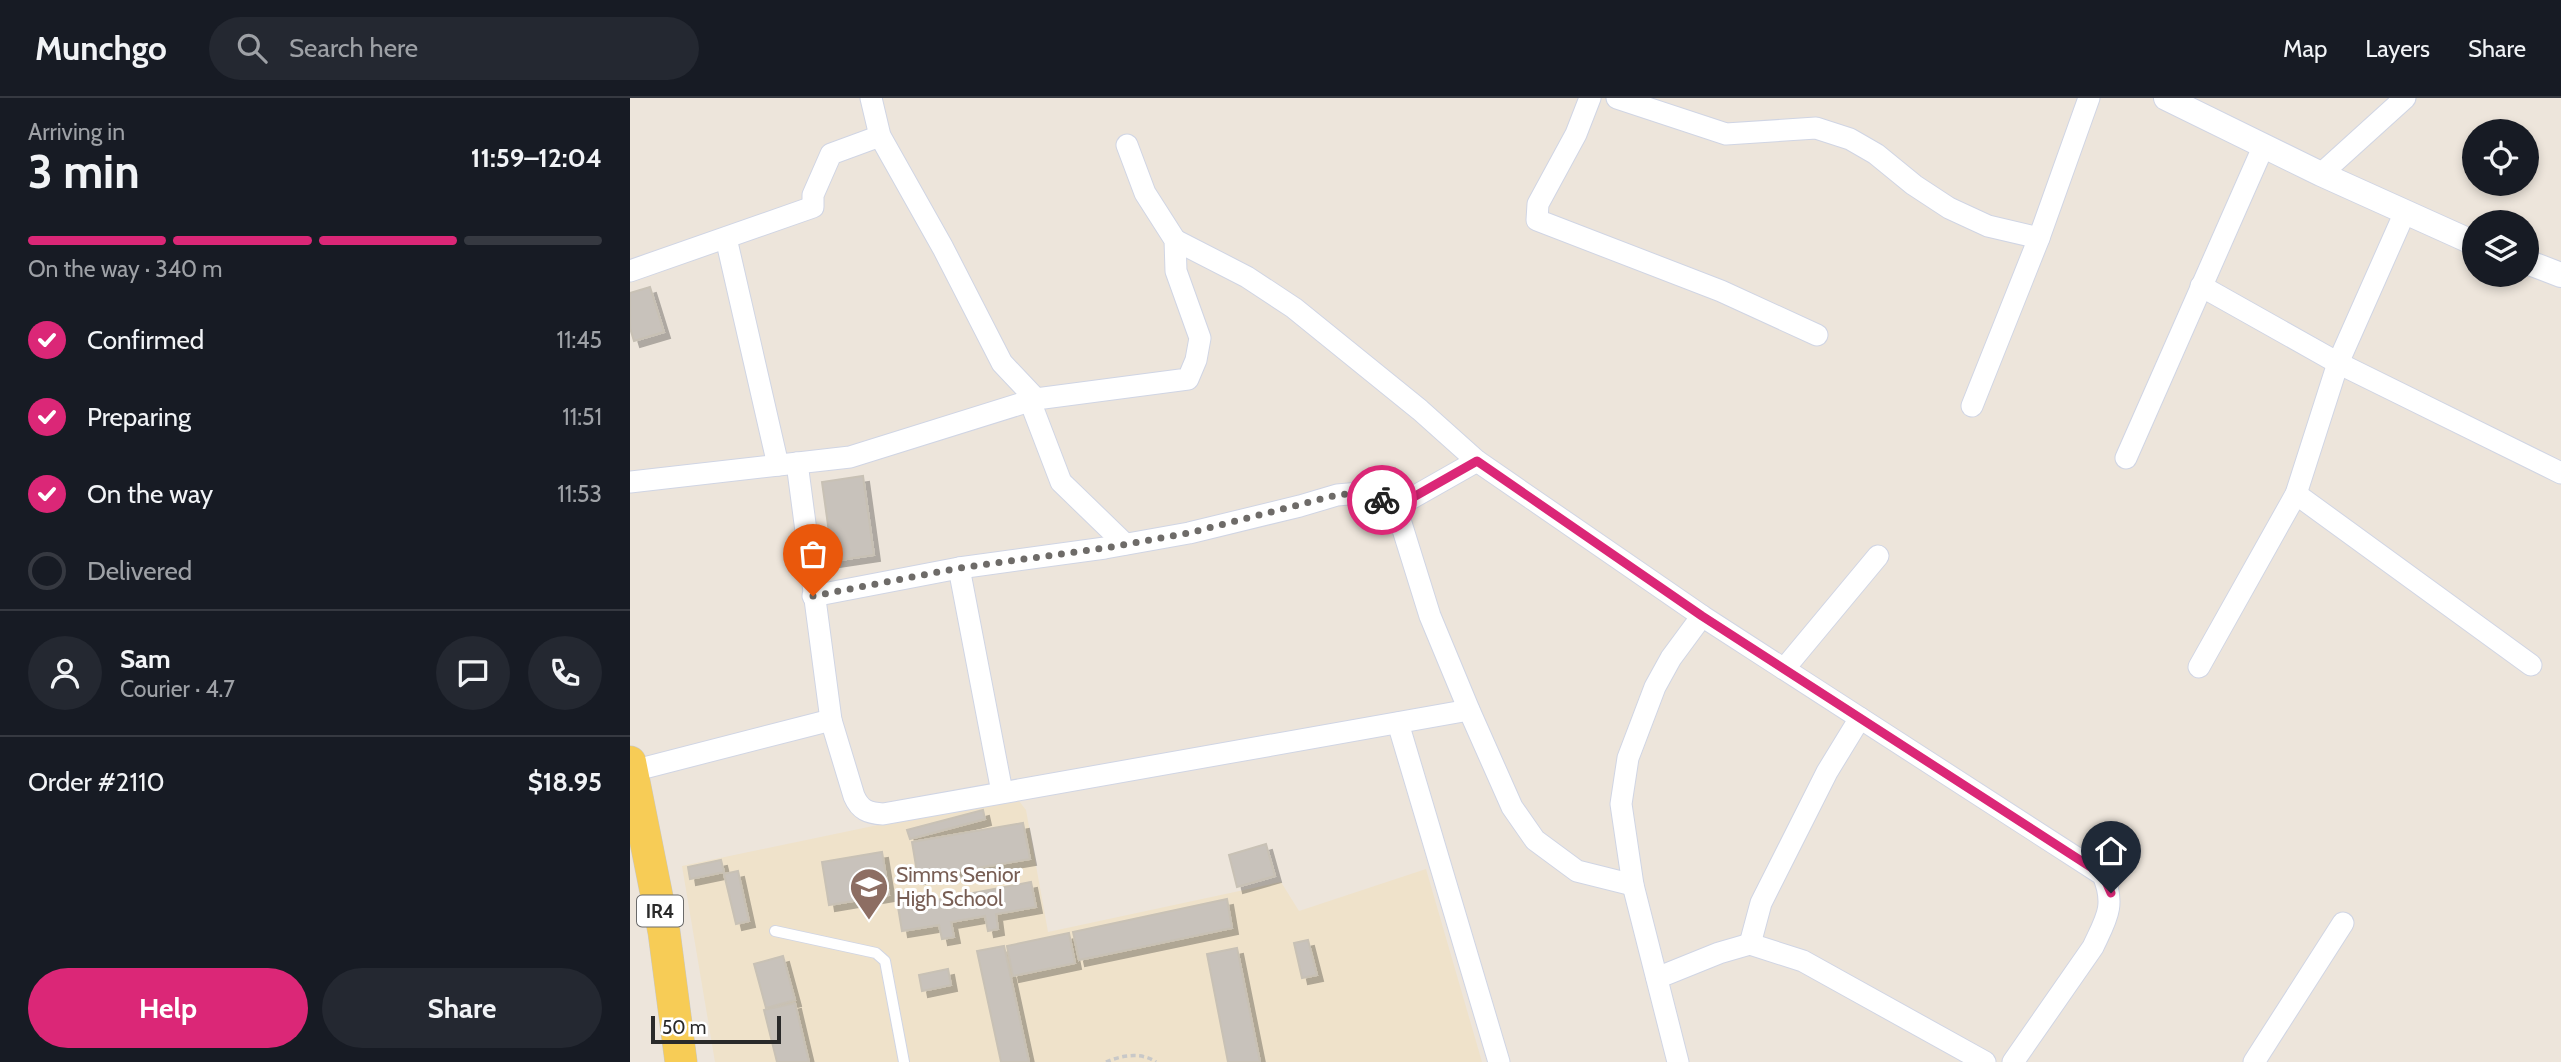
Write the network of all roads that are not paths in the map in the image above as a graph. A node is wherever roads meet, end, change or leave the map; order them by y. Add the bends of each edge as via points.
1 (871, 98) edge
2 (1590, 98) edge
3 (1617, 98) edge
4 (2089, 98) edge
5 (2166, 98) edge
6 (2405, 98) edge
7 (880, 136) junction
8 (1126, 145) dead end
9 (2264, 145) junction
10 (2320, 174) junction
11 (2405, 212) junction
12 (726, 238) junction
13 (2462, 238) edge
14 (2039, 239) junction
15 (1175, 240) junction
16 (2539, 267) edge
17 (630, 271) edge
18 (2561, 275) edge
19 (2201, 286) junction
20 (1817, 335) dead end
21 (2337, 363) junction
22 (1033, 400) junction
23 (1972, 406) dead end
24 (2126, 458) dead end
25 (1477, 461) junction
26 (788, 464) junction
27 (2561, 473) edge
28 (630, 482) edge
29 (2296, 494) junction
30 (1396, 507) junction
31 (1125, 544) junction
32 (1878, 556) dead end
33 (959, 568) junction
34 (813, 596) junction
35 (1702, 616) junction
36 (2531, 664) dead end
37 (2199, 667) dead end
38 (1784, 669) junction
39 (1469, 710) junction
40 (1860, 718) junction
41 (831, 720) junction
42 (1398, 723) junction
43 (631, 767) edge
44 (1002, 792) junction
45 (1633, 885) junction
46 (2343, 923) dead end
47 (775, 931) dead end
48 (1750, 944) junction
49 (1657, 978) junction
50 (681, 1062) edge
51 (904, 1062) edge
52 (1499, 1062) edge
53 (1678, 1062) edge
54 (1985, 1062) edge
55 (2013, 1062) edge
56 (2254, 1062) edge

1 - 7 street
2 - 20 street via 1538,204 1537,220 1721,291
3 - 14 street via 1726,134 1816,128 1850,139 1950,208 1988,226
4 - 14 street
5 - 9 street
6 - 10 street
7 - 12 street via 831,154 813,207
7 - 22 street via 1002,363
8 - 15 street via 1145,193
9 - 10 street
9 - 19 street
10 - 11 street
11 - 13 street
11 - 21 street
12 - 17 street
12 - 26 street
14 - 23 street
15 - 22 street via 1176,271 1200,338 1188,379
15 - 25 street via 1247,277 1294,308
16 - 18 street
19 - 21 street
19 - 24 street
21 - 27 street
21 - 29 street
22 - 26 street via 849,457
22 - 31 street via 1061,482
25 - 30 street
25 - 35 street
26 - 28 street
26 - 34 street
29 - 36 street
29 - 37 street
30 - 31 street via 1360,493 1337,495 1189,533
30 - 39 street via 1430,616
31 - 33 street
32 - 38 street
33 - 34 street
33 - 44 street
34 - 41 street
35 - 38 street
35 - 45 street via 1655,687 1628,758 1621,804
38 - 40 street
39 - 42 street
39 - 45 street via 1512,807 1535,840 1577,871
40 - 48 street via 1827,772 1761,903
40 - 55 street via 2103,875 2111,893 2110,907 2093,947
41 - 43 street
41 - 44 street via 854,796 870,813
42 - 44 street
42 - 52 street
43 - 50 main road, IR4 via 664,932
45 - 49 street
46 - 56 street
47 - 51 lane via 876,953 885,961
48 - 49 street
48 - 54 street via 1803,961
49 - 53 street

